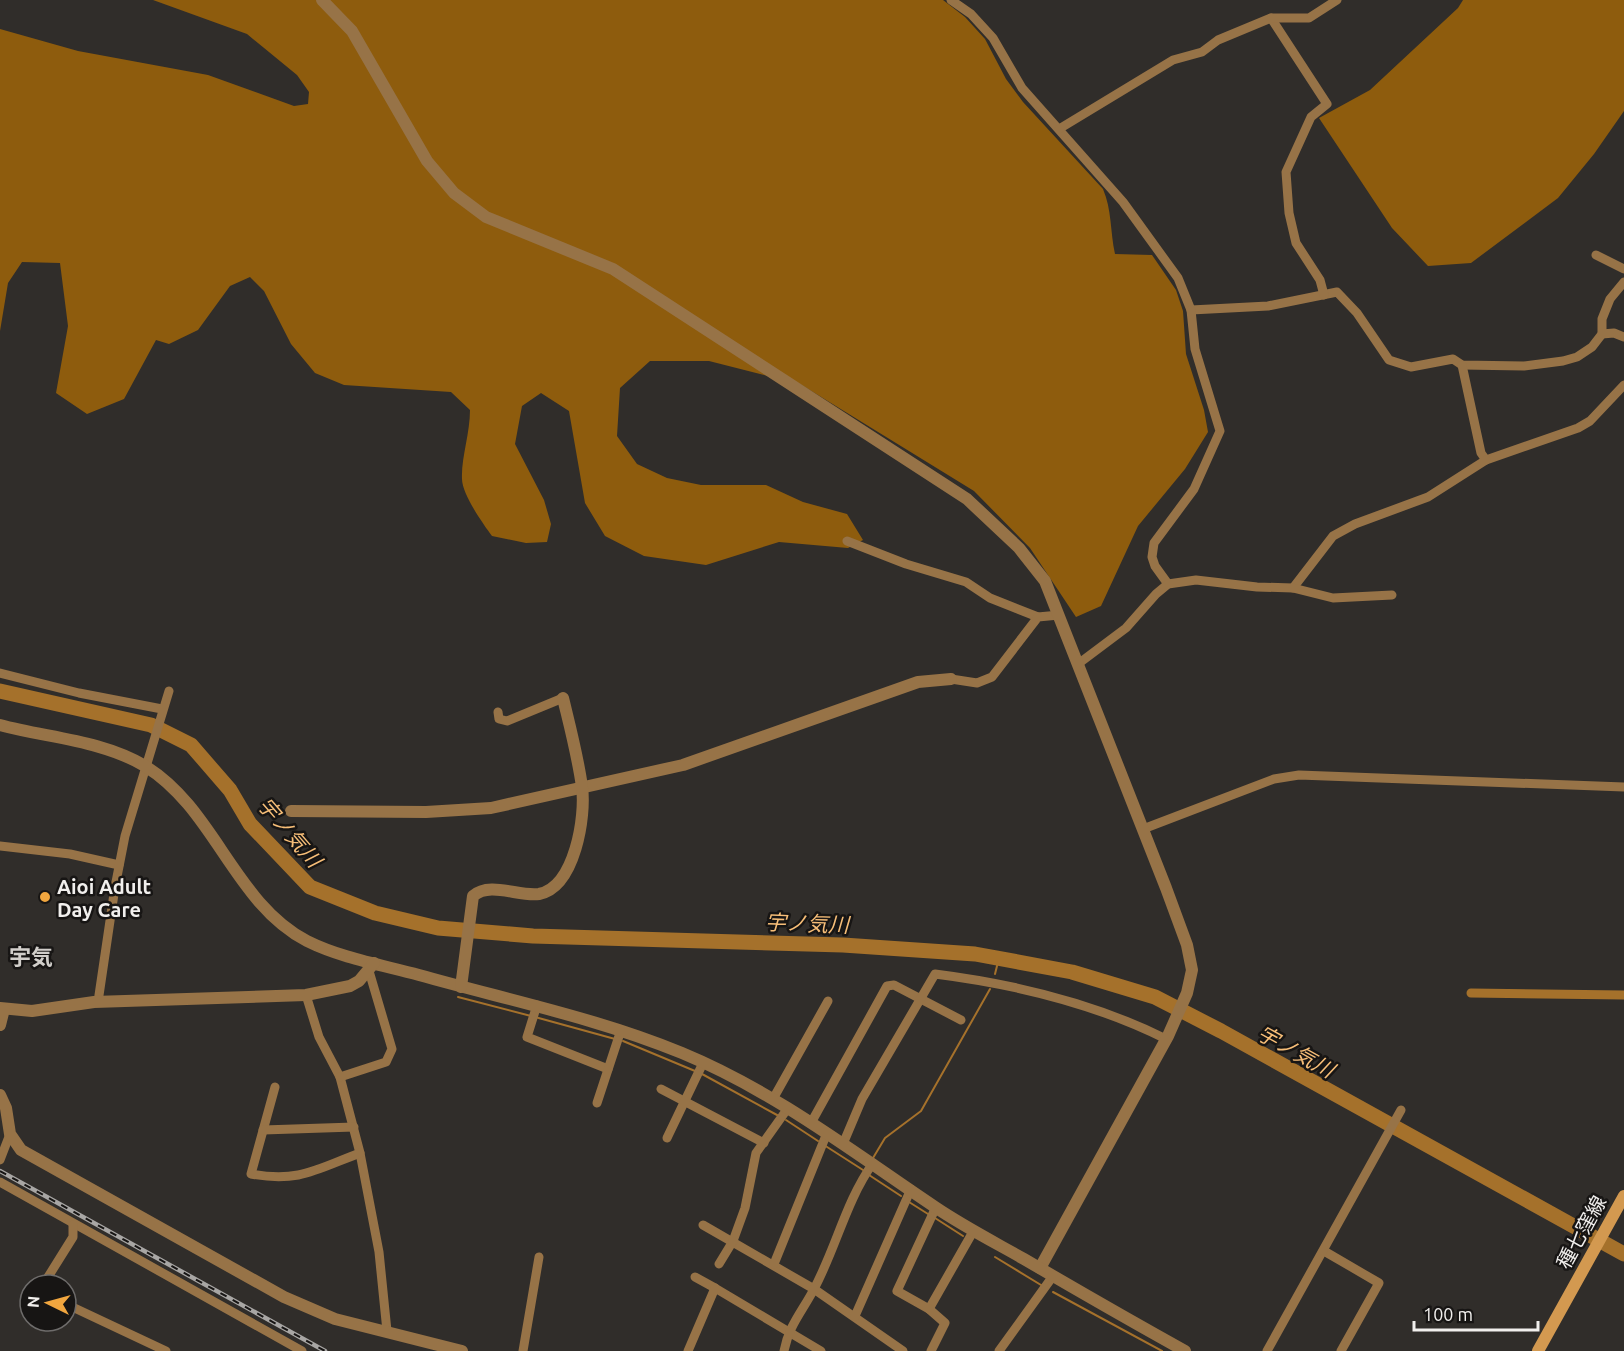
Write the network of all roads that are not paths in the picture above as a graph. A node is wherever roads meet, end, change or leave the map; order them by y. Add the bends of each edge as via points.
1 (322, 0) edge
2 (951, 0) edge
3 (1337, 0) edge
4 (1270, 18) junction
5 (1059, 129) junction
6 (1596, 255) dead end
7 (1624, 269) edge
8 (1624, 282) edge
9 (1324, 295) junction
10 (1191, 310) junction
11 (1602, 334) junction
12 (1624, 337) edge
13 (1462, 365) junction
14 (1624, 385) edge
15 (1486, 460) junction
16 (847, 541) dead end
17 (1168, 584) junction
18 (1293, 588) junction
19 (1392, 595) dead end
20 (1059, 615) junction
21 (1038, 617) junction
22 (1078, 664) junction
23 (0, 673) edge
24 (951, 679) joint
25 (169, 691) dead end
26 (563, 698) joint
27 (161, 710) junction
28 (498, 712) dead end
29 (0, 724) edge
30 (146, 767) junction
31 (1624, 787) edge
32 (583, 789) junction
33 (291, 811) dead end
34 (1143, 829) junction
35 (0, 846) edge
36 (119, 865) junction
37 (371, 967) junction
38 (461, 987) junction
39 (306, 995) junction
40 (919, 998) junction
41 (828, 1001) dead end
42 (98, 1002) junction
43 (537, 1005) junction
44 (2, 1008) edge
45 (961, 1020) dead end
46 (0, 1024) edge
47 (621, 1030) junction
48 (1167, 1038) junction
49 (703, 1063) junction
50 (608, 1069) junction
51 (340, 1077) junction
52 (275, 1087) dead end
53 (661, 1089) dead end
54 (0, 1095) edge
55 (773, 1099) junction
56 (685, 1101) junction
57 (597, 1102) dead end
58 (788, 1108) junction
59 (1401, 1110) dead end
60 (811, 1122) junction
61 (354, 1127) junction
62 (263, 1130) junction
63 (827, 1133) junction
64 (10, 1134) junction
65 (667, 1138) dead end
66 (764, 1143) junction
67 (843, 1143) junction
68 (360, 1153) junction
69 (0, 1160) edge
70 (873, 1163) junction
71 (0, 1182) edge
72 (911, 1189) junction
73 (1624, 1196) edge
74 (936, 1208) junction
75 (73, 1225) junction
76 (704, 1225) dead end
77 (974, 1230) junction
78 (733, 1241) junction
79 (1324, 1251) junction
80 (539, 1257) dead end
81 (719, 1264) dead end
82 (774, 1264) junction
83 (1040, 1268) junction
84 (50, 1273) edge
85 (1053, 1276) junction
86 (695, 1277) dead end
87 (715, 1288) junction
88 (814, 1289) junction
89 (929, 1309) junction
90 (78, 1310) edge
91 (855, 1316) junction
92 (788, 1330) junction
93 (387, 1331) junction
94 (166, 1351) edge
95 (302, 1351) edge
96 (462, 1351) edge
97 (523, 1351) edge
98 (688, 1351) edge
99 (784, 1351) edge
100 (821, 1351) edge
101 (903, 1351) edge
102 (931, 1351) edge
103 (999, 1351) edge
104 (1185, 1351) edge
105 (1267, 1351) edge
106 (1341, 1351) edge
107 (1538, 1351) edge

1 - 20 street via 352,30 427,161 461,199 500,224 613,269 967,499 993,521 1045,581
2 - 5 street via 971,14 993,38 1022,88
3 - 4 street via 1309,18
4 - 5 street via 1218,40 1202,52 1173,60
4 - 9 street via 1327,104 1311,117 1286,172 1296,243 1320,280
5 - 10 street via 1123,202 1178,278
6 - 7 street
8 - 11 street via 1610,299 1602,319
9 - 10 street via 1268,306
9 - 13 street via 1337,292 1357,313 1389,360 1410,367 1453,359
10 - 17 street via 1195,349 1220,431 1194,489 1154,543 1155,566
11 - 12 street
11 - 13 street via 1584,352 1563,361 1524,366
13 - 15 street via 1481,453
14 - 15 street via 1590,421 1578,428
15 - 18 street via 1428,497 1333,536
16 - 21 street via 966,582 990,598
17 - 18 street via 1196,580
17 - 22 street via 1126,628
18 - 19 street via 1333,598
20 - 21 street
20 - 22 street
21 - 24 street via 992,677 977,683
22 - 34 street
23 - 27 street
24 - 32 street via 918,682 682,765
25 - 27 street
26 - 28 street via 507,721 499,719
26 - 32 street
27 - 30 street
29 - 30 street via 95,746
30 - 36 street
30 - 37 street via 200,819 244,884 287,929
31 - 34 street via 1299,775 1274,779
32 - 33 street via 491,808 426,812
32 - 38 street via 575,855 554,887 537,894 482,890 473,896
34 - 48 street via 1187,945 1192,970 1187,993
35 - 36 street via 70,854
36 - 42 street
37 - 38 street
37 - 39 street via 359,981 344,989
37 - 51 street via 392,1049 386,1062
38 - 43 street
39 - 42 street
39 - 51 street via 319,1037
40 - 45 street
40 - 48 street via 934,974 990,981 1101,1011
40 - 60 street via 894,985 887,986
40 - 67 street via 862,1099
41 - 55 street
42 - 44 street via 32,1011
43 - 47 street
43 - 50 street via 527,1037
44 - 46 street
47 - 49 street
47 - 50 street
48 - 83 street
49 - 55 street
49 - 56 street
50 - 57 street
51 - 61 street
52 - 62 street
53 - 56 street
54 - 64 street
55 - 58 street
56 - 65 street
56 - 66 street
58 - 60 street
58 - 66 street
59 - 79 street
60 - 63 street
61 - 62 street
61 - 68 street
62 - 68 street via 251,1174 295,1178
63 - 67 street
63 - 82 street
64 - 69 street
64 - 93 street via 21,1150 284,1297 334,1319
66 - 78 street via 756,1153 745,1208
67 - 70 street
68 - 93 street via 379,1252
70 - 72 street
70 - 88 street via 860,1181
71 - 75 street
72 - 74 street
72 - 91 street
73 - 107 main road, 種七窪線
74 - 77 street
74 - 89 street via 897,1291
75 - 84 street via 73,1237
75 - 95 street
76 - 78 street
77 - 83 street
77 - 89 street
78 - 81 street
78 - 82 street
79 - 105 street
79 - 106 street via 1379,1283
80 - 97 street
82 - 88 street
83 - 85 street
85 - 103 street
85 - 104 street
86 - 87 street
87 - 92 street
87 - 98 street
88 - 91 street
88 - 92 street
89 - 102 street via 945,1323
90 - 94 street
91 - 101 street
92 - 99 street
92 - 100 street
93 - 96 street

